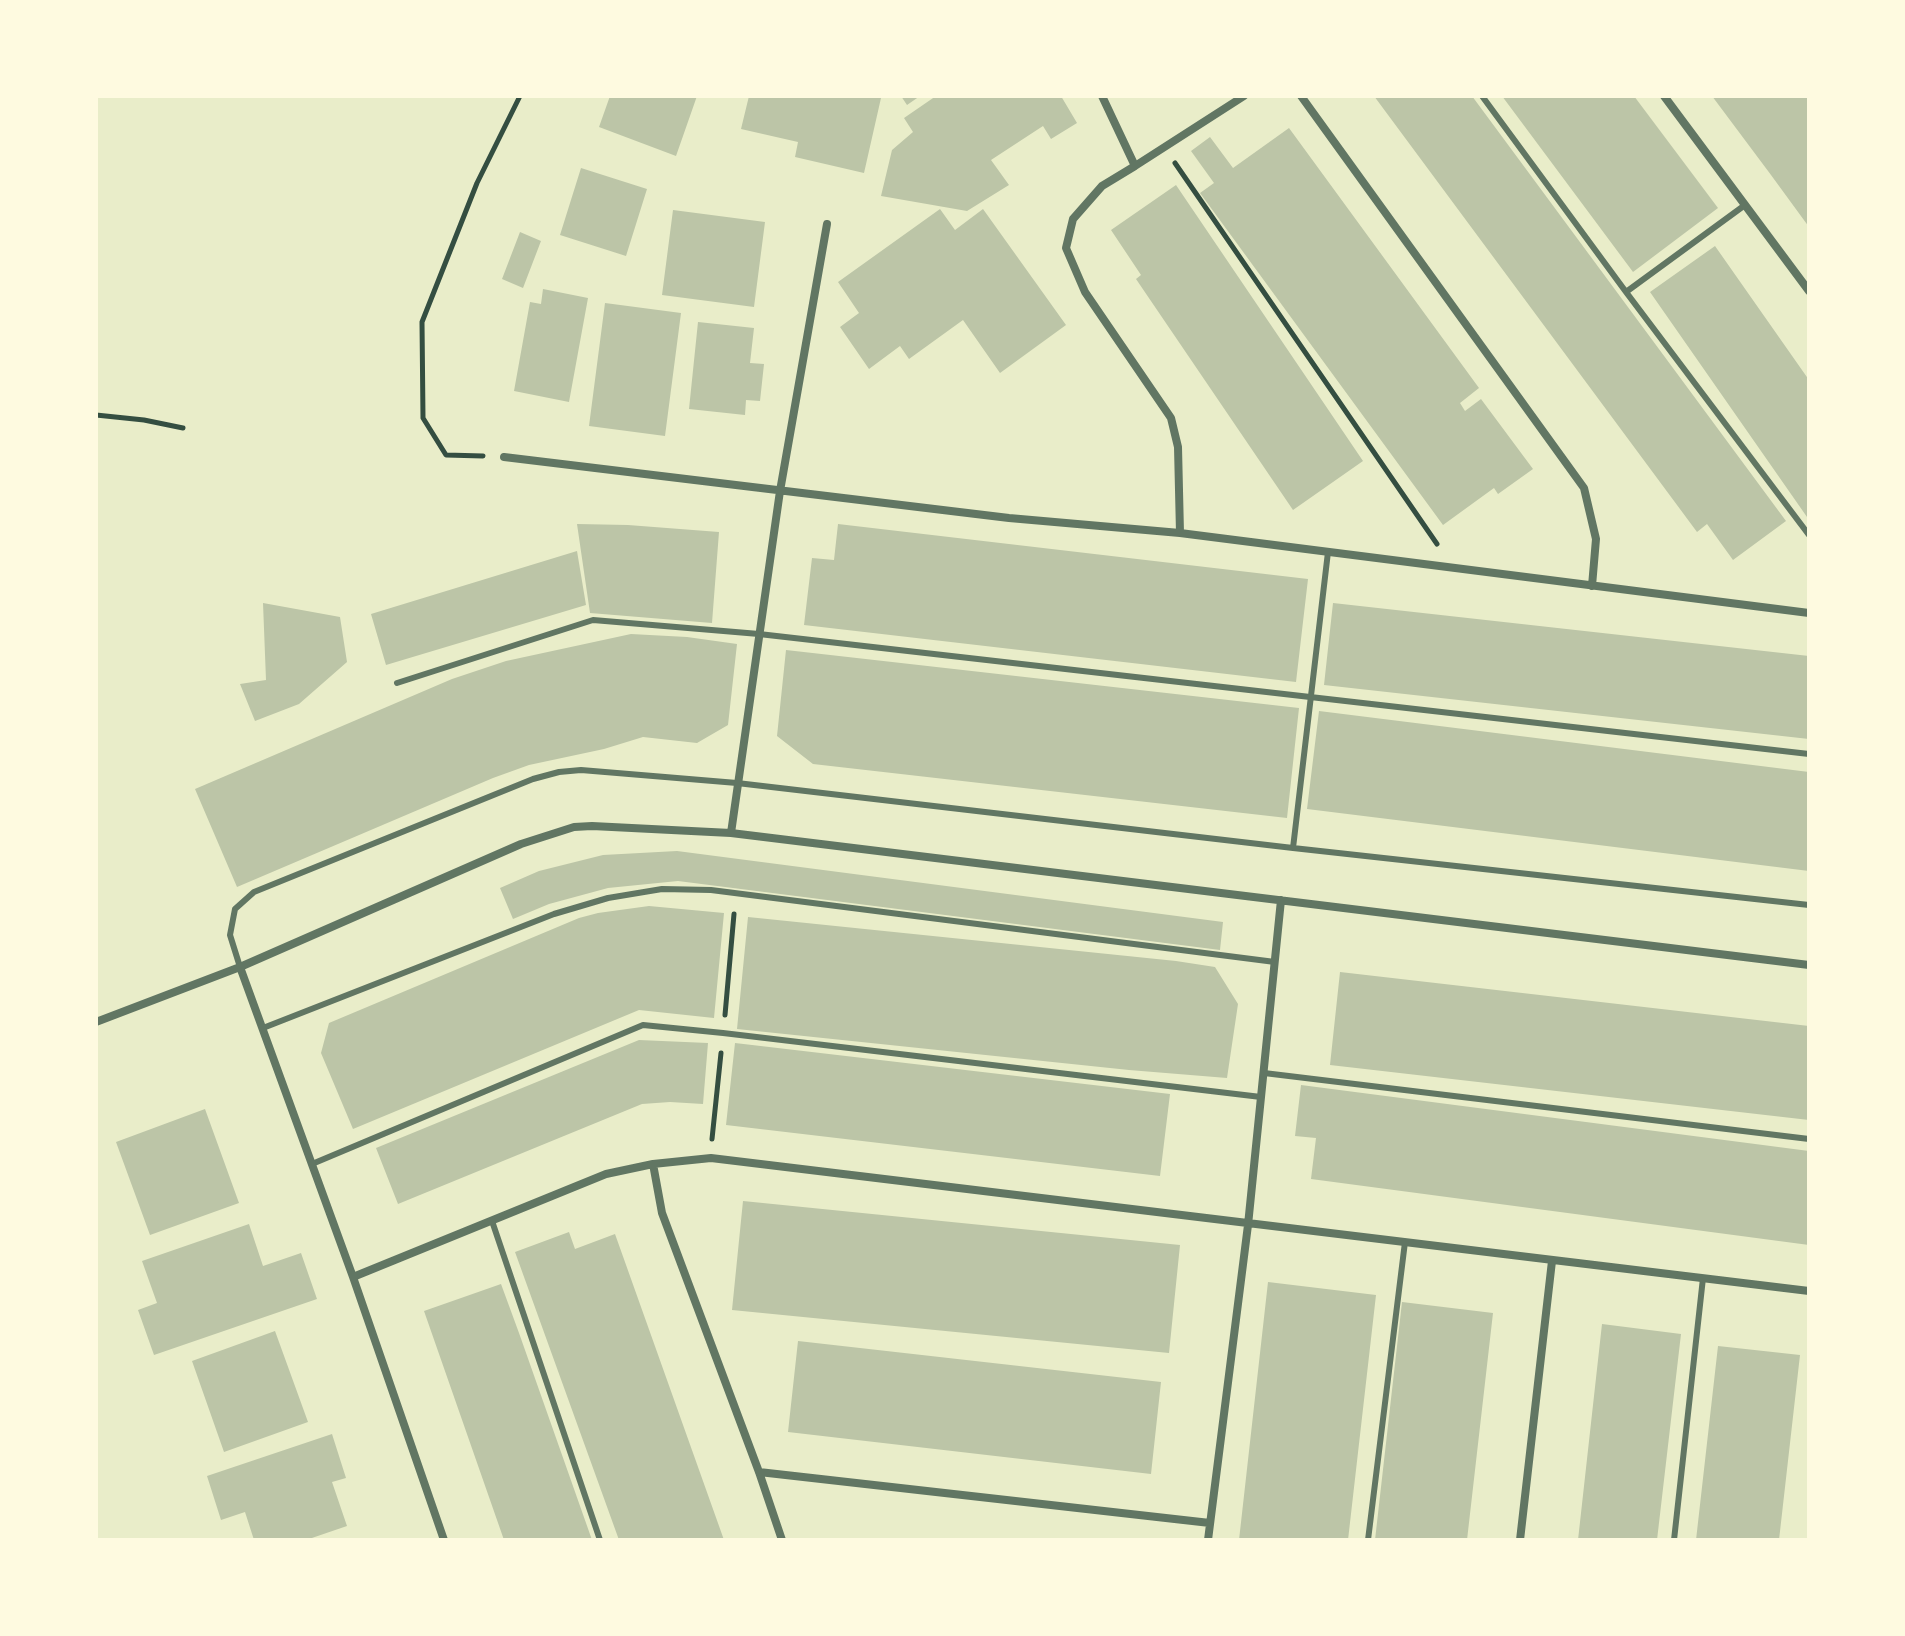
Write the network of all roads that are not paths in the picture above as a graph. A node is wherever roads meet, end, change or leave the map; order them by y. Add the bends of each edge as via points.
1 (1102, 96) edge
2 (1244, 96) edge
3 (1301, 96) edge
4 (1482, 96) edge
5 (1664, 96) edge
6 (1135, 166) junction
7 (1745, 205) junction
8 (827, 224) dead end
9 (1809, 291) edge
10 (1626, 292) junction
11 (504, 457) road end
12 (780, 491) junction
13 (1180, 533) junction
14 (1809, 535) edge
15 (1328, 552) junction
16 (1592, 586) junction
17 (1809, 613) edge
18 (759, 634) junction
19 (397, 683) dead end
20 (1311, 696) junction
21 (1809, 754) edge
22 (737, 783) junction
23 (731, 833) junction
24 (1293, 848) junction
25 (1281, 900) junction
26 (1809, 905) edge
27 (1275, 962) junction
28 (1809, 965) edge
29 (240, 967) junction
30 (96, 1022) edge
31 (263, 1028) junction
32 (1264, 1073) junction
33 (1261, 1097) junction
34 (1809, 1139) edge
35 (312, 1164) junction
36 (653, 1164) junction
37 (492, 1221) junction
38 (1248, 1225) junction
39 (1405, 1242) junction
40 (1552, 1261) junction
41 (353, 1277) junction
42 (1703, 1278) junction
43 (1809, 1291) edge
44 (759, 1472) junction
45 (1210, 1523) junction
46 (444, 1540) edge
47 (600, 1540) edge
48 (782, 1540) edge
49 (1208, 1540) edge
50 (1368, 1540) edge
51 (1520, 1540) edge
52 (1674, 1540) edge

1 - 6 street
2 - 6 street
3 - 16 street via 1584,488 1596,539
4 - 10 lane
5 - 7 street
6 - 13 street via 1102,186 1073,219 1066,248 1085,292 1171,418 1178,447
7 - 9 street
7 - 10 lane
8 - 12 street
10 - 14 lane
11 - 12 street
12 - 13 street
12 - 18 street
13 - 15 street
15 - 16 street
15 - 20 lane
16 - 17 street
18 - 19 lane via 593,620
18 - 20 lane
18 - 22 street
20 - 21 lane
20 - 24 lane
22 - 23 street
22 - 24 lane
22 - 29 lane via 581,770 533,779 254,892 235,909 230,935
23 - 25 street
23 - 29 street via 567,829 521,844
24 - 26 lane
25 - 27 street
25 - 28 street
27 - 31 lane via 711,890 662,889 554,914
27 - 32 street
29 - 30 street
29 - 31 street
31 - 35 street
32 - 33 street
32 - 34 lane
33 - 35 lane via 643,1025
33 - 38 street
35 - 41 street
36 - 37 street via 606,1174
36 - 38 street via 711,1158
36 - 44 street via 662,1213
37 - 41 street
37 - 47 lane
38 - 39 street
38 - 45 street
39 - 40 street
39 - 50 lane
40 - 42 street
40 - 51 street
41 - 46 street
42 - 43 street
42 - 52 lane
44 - 45 street
44 - 48 street
45 - 49 street

